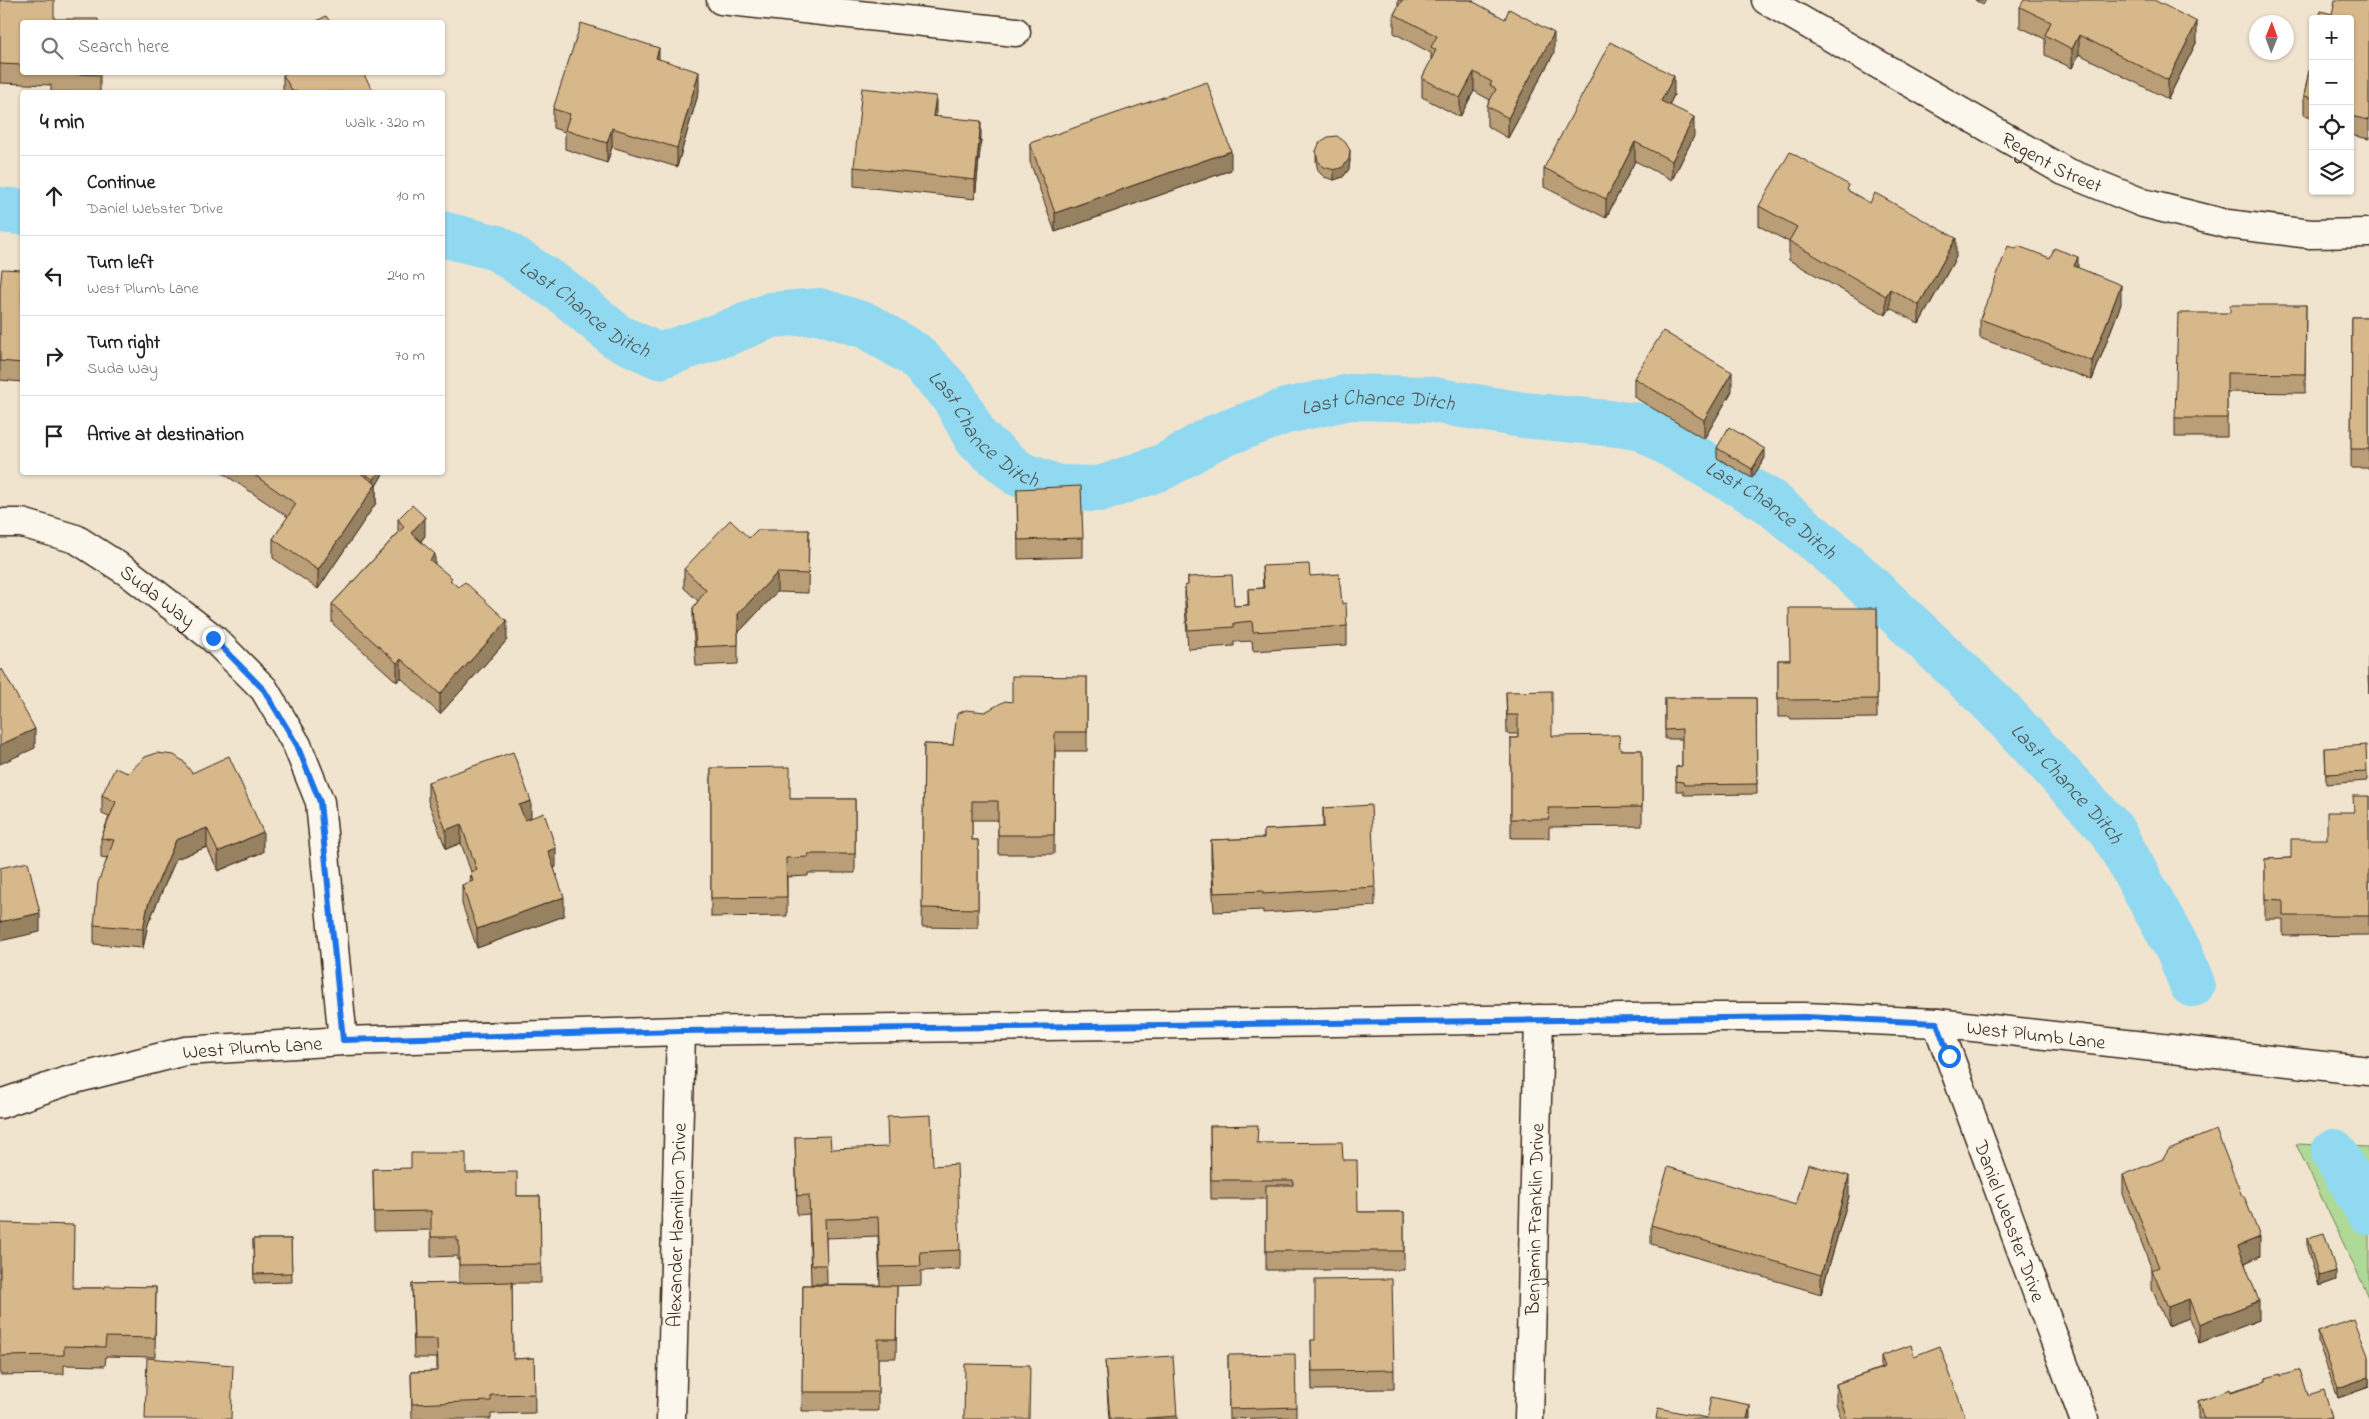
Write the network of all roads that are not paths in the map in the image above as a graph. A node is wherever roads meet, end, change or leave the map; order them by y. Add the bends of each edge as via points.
1 (721, 0) edge
2 (1766, 0) edge
3 (1016, 32) dead end
4 (2369, 233) edge
5 (0, 523) edge
6 (1539, 1019) junction
7 (1937, 1023) junction
8 (681, 1031) junction
9 (343, 1040) junction
10 (2369, 1071) edge
11 (0, 1104) edge
12 (670, 1419) edge
13 (1529, 1419) edge
14 (2084, 1419) edge

1 - 3 street
2 - 4 street, Regent Street via 2064,171 2143,203 2227,224 2310,234
5 - 9 street, Suda Way via 22,523 76,539 130,573 213,638 264,690 297,745 320,802
6 - 7 street, West Plumb Lane via 1805,1017
6 - 8 street, West Plumb Lane
6 - 13 street, Benjamin Franklin Drive
7 - 10 street, West Plumb Lane
7 - 14 street, Daniel Webster Drive
8 - 9 street, West Plumb Lane
8 - 12 street, Alexander Hamilton Drive
9 - 11 street, West Plumb Lane via 185,1051 66,1081

